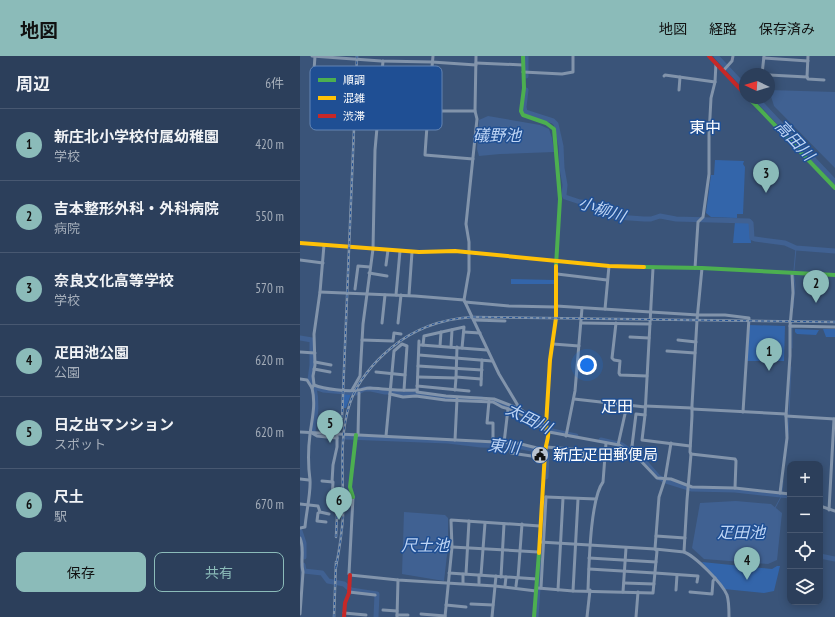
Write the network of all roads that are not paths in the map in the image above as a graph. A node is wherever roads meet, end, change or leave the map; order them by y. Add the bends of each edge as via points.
1 (312, 56) edge
2 (315, 56) edge
3 (401, 56) edge
4 (415, 56) edge
5 (433, 56) edge
6 (476, 56) edge
7 (523, 56) edge
8 (573, 56) edge
9 (709, 56) edge
10 (733, 56) edge
11 (808, 56) edge
12 (334, 57) edge
13 (764, 57) edge
14 (383, 61) junction
15 (402, 61) junction
16 (414, 61) junction
17 (808, 61) junction
18 (432, 62) junction
19 (716, 63) junction
20 (476, 64) junction
21 (523, 65) junction
22 (314, 66) edge
23 (382, 66) edge
24 (432, 66) edge
25 (763, 68) edge
26 (724, 70) junction
27 (523, 72) junction
28 (775, 75) edge
29 (664, 76) dead end
30 (680, 77) junction
31 (807, 77) junction
32 (824, 80) dead end
33 (715, 82) junction
34 (739, 87) edge
35 (679, 90) dead end
36 (755, 104) edge
37 (475, 111) junction
38 (442, 112) edge
39 (376, 130) edge
40 (426, 130) edge
41 (473, 159) junction
42 (835, 188) edge
43 (300, 243) edge
44 (324, 245) junction
45 (372, 249) junction
46 (388, 250) junction
47 (400, 251) junction
48 (412, 252) junction
49 (469, 253) junction
50 (300, 260) edge
51 (556, 261) junction
52 (323, 264) junction
53 (386, 265) dead end
54 (609, 266) junction
55 (370, 267) junction
56 (654, 268) junction
57 (694, 268) junction
58 (702, 268) junction
59 (792, 273) junction
60 (369, 274) junction
61 (557, 274) junction
62 (387, 276) dead end
63 (835, 276) edge
64 (607, 280) junction
65 (355, 289) dead end
66 (320, 292) junction
67 (367, 294) junction
68 (384, 295) junction
69 (396, 295) junction
70 (401, 295) junction
71 (409, 295) junction
72 (464, 301) junction
73 (556, 306) junction
74 (582, 308) junction
75 (605, 309) junction
76 (651, 312) junction
77 (698, 315) junction
78 (474, 320) junction
79 (505, 321) dead end
80 (581, 322) junction
81 (382, 323) dead end
82 (398, 323) dead end
83 (616, 323) junction
84 (650, 324) junction
85 (790, 326) junction
86 (835, 327) edge
87 (452, 330) junction
88 (441, 332) junction
89 (464, 332) junction
90 (480, 333) junction
91 (402, 334) dead end
92 (630, 337) dead end
93 (649, 338) junction
94 (362, 340) junction
95 (678, 340) dead end
96 (696, 342) junction
97 (421, 343) junction
98 (553, 344) junction
99 (440, 346) junction
100 (579, 346) junction
101 (451, 347) junction
102 (457, 347) junction
103 (462, 348) junction
104 (487, 350) junction
105 (667, 351) dead end
106 (300, 352) edge
107 (315, 353) junction
108 (695, 353) junction
109 (419, 355) junction
110 (457, 358) junction
111 (482, 360) junction
112 (492, 360) junction
113 (315, 362) junction
114 (331, 365) dead end
115 (418, 366) junction
116 (456, 368) junction
117 (314, 369) junction
118 (482, 370) junction
119 (376, 372) dead end
120 (330, 373) dead end
121 (392, 374) junction
122 (405, 375) junction
123 (647, 376) junction
124 (418, 377) junction
125 (456, 378) junction
126 (300, 379) edge
127 (481, 379) junction
128 (481, 385) dead end
129 (313, 387) junction
130 (417, 388) junction
131 (352, 390) junction
132 (390, 390) junction
133 (404, 390) junction
134 (455, 390) junction
135 (469, 391) dead end
136 (359, 393) dead end
137 (390, 394) junction
138 (457, 399) junction
139 (574, 399) junction
140 (489, 401) junction
141 (627, 405) junction
142 (645, 407) junction
143 (508, 409) junction
144 (520, 409) junction
145 (692, 409) junction
146 (743, 412) junction
147 (786, 415) junction
148 (645, 416) junction
149 (834, 419) edge
150 (546, 425) junction
151 (300, 432) edge
152 (310, 432) junction
153 (549, 432) junction
154 (337, 436) junction
155 (356, 436) junction
156 (386, 436) junction
157 (566, 436) junction
158 (493, 438) dead end
159 (455, 440) junction
160 (504, 443) junction
161 (606, 443) junction
162 (671, 444) junction
163 (512, 445) junction
164 (618, 445) junction
165 (690, 446) junction
166 (545, 452) junction
167 (630, 453) junction
168 (691, 454) junction
169 (583, 458) dead end
170 (300, 479) edge
171 (665, 479) junction
172 (309, 480) junction
173 (322, 481) dead end
174 (332, 482) junction
175 (688, 486) junction
176 (735, 488) junction
177 (780, 492) junction
178 (787, 493) edge
179 (353, 497) joint
180 (544, 497) junction
181 (563, 498) junction
182 (578, 498) junction
183 (596, 499) junction
184 (332, 500) dead end
185 (300, 504) edge
186 (307, 505) junction
187 (823, 507) edge
188 (829, 510) junction
189 (835, 511) edge
190 (320, 512) junction
191 (329, 514) dead end
192 (469, 521) junction
193 (326, 522) dead end
194 (485, 523) junction
195 (504, 524) junction
196 (522, 524) junction
197 (540, 526) junction
198 (300, 527) edge
199 (656, 536) junction
200 (300, 538) edge
201 (685, 538) junction
202 (542, 543) junction
203 (560, 544) junction
204 (575, 545) junction
205 (590, 546) junction
206 (452, 547) junction
207 (468, 548) junction
208 (483, 548) junction
209 (626, 548) junction
210 (502, 550) junction
211 (655, 550) junction
212 (520, 551) junction
213 (538, 552) junction
214 (684, 552) junction
215 (590, 558) junction
216 (626, 560) junction
217 (656, 562) junction
218 (589, 569) junction
219 (625, 572) junction
220 (449, 573) junction
221 (655, 573) junction
222 (465, 574) junction
223 (677, 574) junction
224 (350, 575) junction
225 (480, 575) junction
226 (496, 576) junction
227 (500, 577) junction
228 (506, 577) junction
229 (518, 578) junction
230 (715, 578) junction
231 (537, 579) junction
232 (398, 580) junction
233 (697, 582) dead end
234 (463, 583) dead end
235 (479, 583) dead end
236 (624, 583) junction
237 (448, 584) junction
238 (654, 584) junction
239 (495, 586) junction
240 (505, 586) dead end
241 (516, 586) dead end
242 (301, 588) edge
243 (538, 588) junction
244 (349, 589) junction
245 (558, 590) junction
246 (573, 590) junction
247 (589, 590) junction
248 (676, 590) dead end
249 (623, 592) junction
250 (638, 592) junction
251 (690, 592) dead end
252 (375, 595) dead end
253 (471, 604) dead end
254 (493, 605) junction
255 (446, 606) junction
256 (466, 607) dead end
257 (383, 610) dead end
258 (300, 614) edge
259 (397, 614) edge
260 (421, 614) dead end
261 (344, 615) edge
262 (366, 615) dead end
263 (408, 615) dead end
264 (445, 616) edge
265 (492, 617) edge
266 (534, 617) edge
267 (587, 617) edge
268 (636, 617) edge
269 (728, 617) edge

1 - 2 street
2 - 12 street
2 - 22 street
3 - 15 street
4 - 16 street
5 - 18 street
6 - 20 street
7 - 21 street
8 - 27 street via 573,72
9 - 19 street
10 - 26 street
11 - 17 street
12 - 14 street
13 - 17 street
13 - 25 street
14 - 15 street
14 - 23 street
15 - 16 street
16 - 18 street
17 - 31 street
18 - 20 street
18 - 24 street
19 - 26 street
19 - 33 street
20 - 21 street
20 - 37 street
21 - 27 street
26 - 34 street
27 - 51 street via 523,115 546,123 554,129 560,188
28 - 31 street
29 - 30 street
30 - 33 street
30 - 35 street
31 - 32 street
33 - 57 street via 711,98 709,174
36 - 42 street
37 - 38 street
37 - 41 street via 477,119
39 - 45 street
40 - 41 street via 425,155
41 - 49 street via 466,224
43 - 44 street
44 - 45 street
44 - 52 street
45 - 46 street
45 - 55 street
46 - 47 street
46 - 53 street
47 - 48 street
47 - 69 street
48 - 49 street
48 - 71 street
49 - 51 street
49 - 72 street
50 - 52 street
51 - 54 street
51 - 61 street
52 - 66 street
54 - 56 street
54 - 64 street
55 - 60 street
55 - 65 street via 358,266
56 - 57 street
56 - 76 street
57 - 58 street
58 - 59 street
58 - 77 street
59 - 63 street
59 - 85 street
60 - 62 street
60 - 67 street
61 - 64 street
61 - 73 street
64 - 75 street
66 - 67 street
66 - 107 street via 314,334
67 - 68 street
67 - 94 street
68 - 69 street
68 - 81 street
69 - 70 street
70 - 71 street
70 - 82 street
71 - 72 street
72 - 73 street via 509,306
72 - 78 street
73 - 74 street
73 - 98 street
74 - 75 street
74 - 80 street
75 - 76 street
76 - 77 street
76 - 84 street
77 - 96 street
77 - 146 street via 749,318
78 - 79 street
78 - 90 street
80 - 83 street
80 - 100 street
83 - 84 street
83 - 123 street via 612,358 620,361 620,375
84 - 93 street
85 - 86 street
85 - 147 street
87 - 88 street
87 - 89 street via 464,327
87 - 101 street
88 - 97 street via 424,336
88 - 99 street
89 - 90 street
89 - 103 street
90 - 104 street
91 - 94 street via 394,333 393,341
92 - 93 street
93 - 123 street
94 - 131 street via 360,376
95 - 96 street
96 - 108 street
97 - 99 street
97 - 109 street
98 - 100 street
98 - 150 street
99 - 101 street
100 - 139 street
101 - 102 street
102 - 103 street
102 - 110 street
103 - 104 street
104 - 112 street
105 - 108 street
106 - 107 street
107 - 113 street
108 - 145 street
109 - 110 street
109 - 115 street
110 - 111 street
110 - 116 street
111 - 112 street
111 - 118 street
112 - 144 street
113 - 114 street
113 - 117 street
115 - 116 street
115 - 124 street
116 - 118 street
116 - 125 street
117 - 120 street
117 - 129 street
118 - 127 street
119 - 121 street
121 - 122 street
121 - 122 street via 394,352 402,344 407,346
121 - 132 street
122 - 133 street
123 - 142 street
124 - 125 street
124 - 130 street
125 - 127 street
125 - 134 street
126 - 129 street via 307,380
127 - 128 street
129 - 131 street
129 - 152 street
130 - 133 street
130 - 134 street
130 - 138 street via 416,392
131 - 132 street
132 - 133 street
132 - 137 street
134 - 135 street
136 - 155 street
137 - 138 street via 403,397
137 - 156 street
138 - 140 street
138 - 144 street via 490,398
138 - 159 street
139 - 141 street
139 - 157 street
140 - 143 street
140 - 158 street via 487,423 493,423
141 - 142 street
141 - 164 street
142 - 145 street
142 - 148 street
143 - 153 street via 520,413
143 - 160 street
144 - 150 street
145 - 146 street
145 - 165 street
146 - 147 street
147 - 149 street
147 - 177 street via 787,438
148 - 162 street via 642,440
148 - 167 street via 636,414
149 - 188 street
150 - 153 street
151 - 152 street
152 - 154 street
152 - 172 street
153 - 157 street
153 - 166 street
154 - 155 street
154 - 174 street
155 - 156 street
155 - 179 street via 350,487
156 - 159 street
157 - 161 street
159 - 160 street
160 - 163 street
161 - 164 street
161 - 183 street via 603,482
162 - 165 street
162 - 171 street
163 - 166 street
163 - 166 street via 511,453
164 - 167 street
165 - 168 street
166 - 169 street via 583,450
166 - 180 street
167 - 171 street via 657,478
168 - 175 street
168 - 176 street via 735,459
170 - 172 street
171 - 175 street
171 - 199 street via 659,497
172 - 186 street
173 - 174 street
174 - 184 street
175 - 176 street
175 - 201 street
176 - 177 street
177 - 178 street
179 - 224 street
180 - 181 street
180 - 197 street
180 - 202 street
181 - 182 street
181 - 203 street
182 - 183 street
182 - 204 street
183 - 205 street
185 - 186 street
186 - 190 street via 318,506
186 - 198 street via 305,527
187 - 188 street
188 - 189 street
190 - 191 street
190 - 193 street via 317,521
192 - 194 street
192 - 206 street via 451,520
192 - 207 street
194 - 195 street
194 - 208 street
195 - 196 street
195 - 210 street
196 - 197 street
196 - 212 street
197 - 202 street
199 - 201 street
199 - 211 street
200 - 242 street via 303,544
201 - 214 street
202 - 203 street
202 - 213 street
202 - 243 street
203 - 204 street
203 - 245 street
204 - 205 street
204 - 246 street
205 - 209 street
205 - 215 street
206 - 207 street
206 - 220 street
207 - 208 street
207 - 222 street
208 - 210 street
208 - 225 street
209 - 211 street
209 - 216 street
210 - 212 street
210 - 227 street
211 - 214 street
211 - 217 street
212 - 213 street
212 - 229 street
213 - 231 street
214 - 230 street via 700,562
215 - 216 street
215 - 218 street
216 - 217 street
216 - 219 street
217 - 221 street
218 - 219 street
218 - 247 street
219 - 221 street
219 - 236 street
220 - 222 street
220 - 237 street
221 - 223 street
221 - 238 street
222 - 225 street
222 - 234 street
223 - 233 street via 698,576
223 - 248 street
224 - 232 street
224 - 244 street
225 - 226 street
225 - 235 street
226 - 227 street
226 - 239 street
227 - 228 street
228 - 229 street
228 - 240 street
229 - 231 street
229 - 241 street
230 - 251 street via 712,594
230 - 269 street via 727,595
231 - 243 street
232 - 237 street
232 - 259 street
236 - 238 street
236 - 249 street
237 - 239 street
237 - 255 street
238 - 250 street via 653,593
239 - 243 street
239 - 254 street
242 - 258 street
243 - 245 street
243 - 266 street
244 - 252 street
244 - 261 street
245 - 246 street
246 - 247 street
247 - 249 street
247 - 267 street
249 - 250 street
250 - 268 street
253 - 254 street
254 - 265 street
255 - 256 street
255 - 264 street
257 - 259 street
259 - 263 street
260 - 264 street
261 - 262 street

